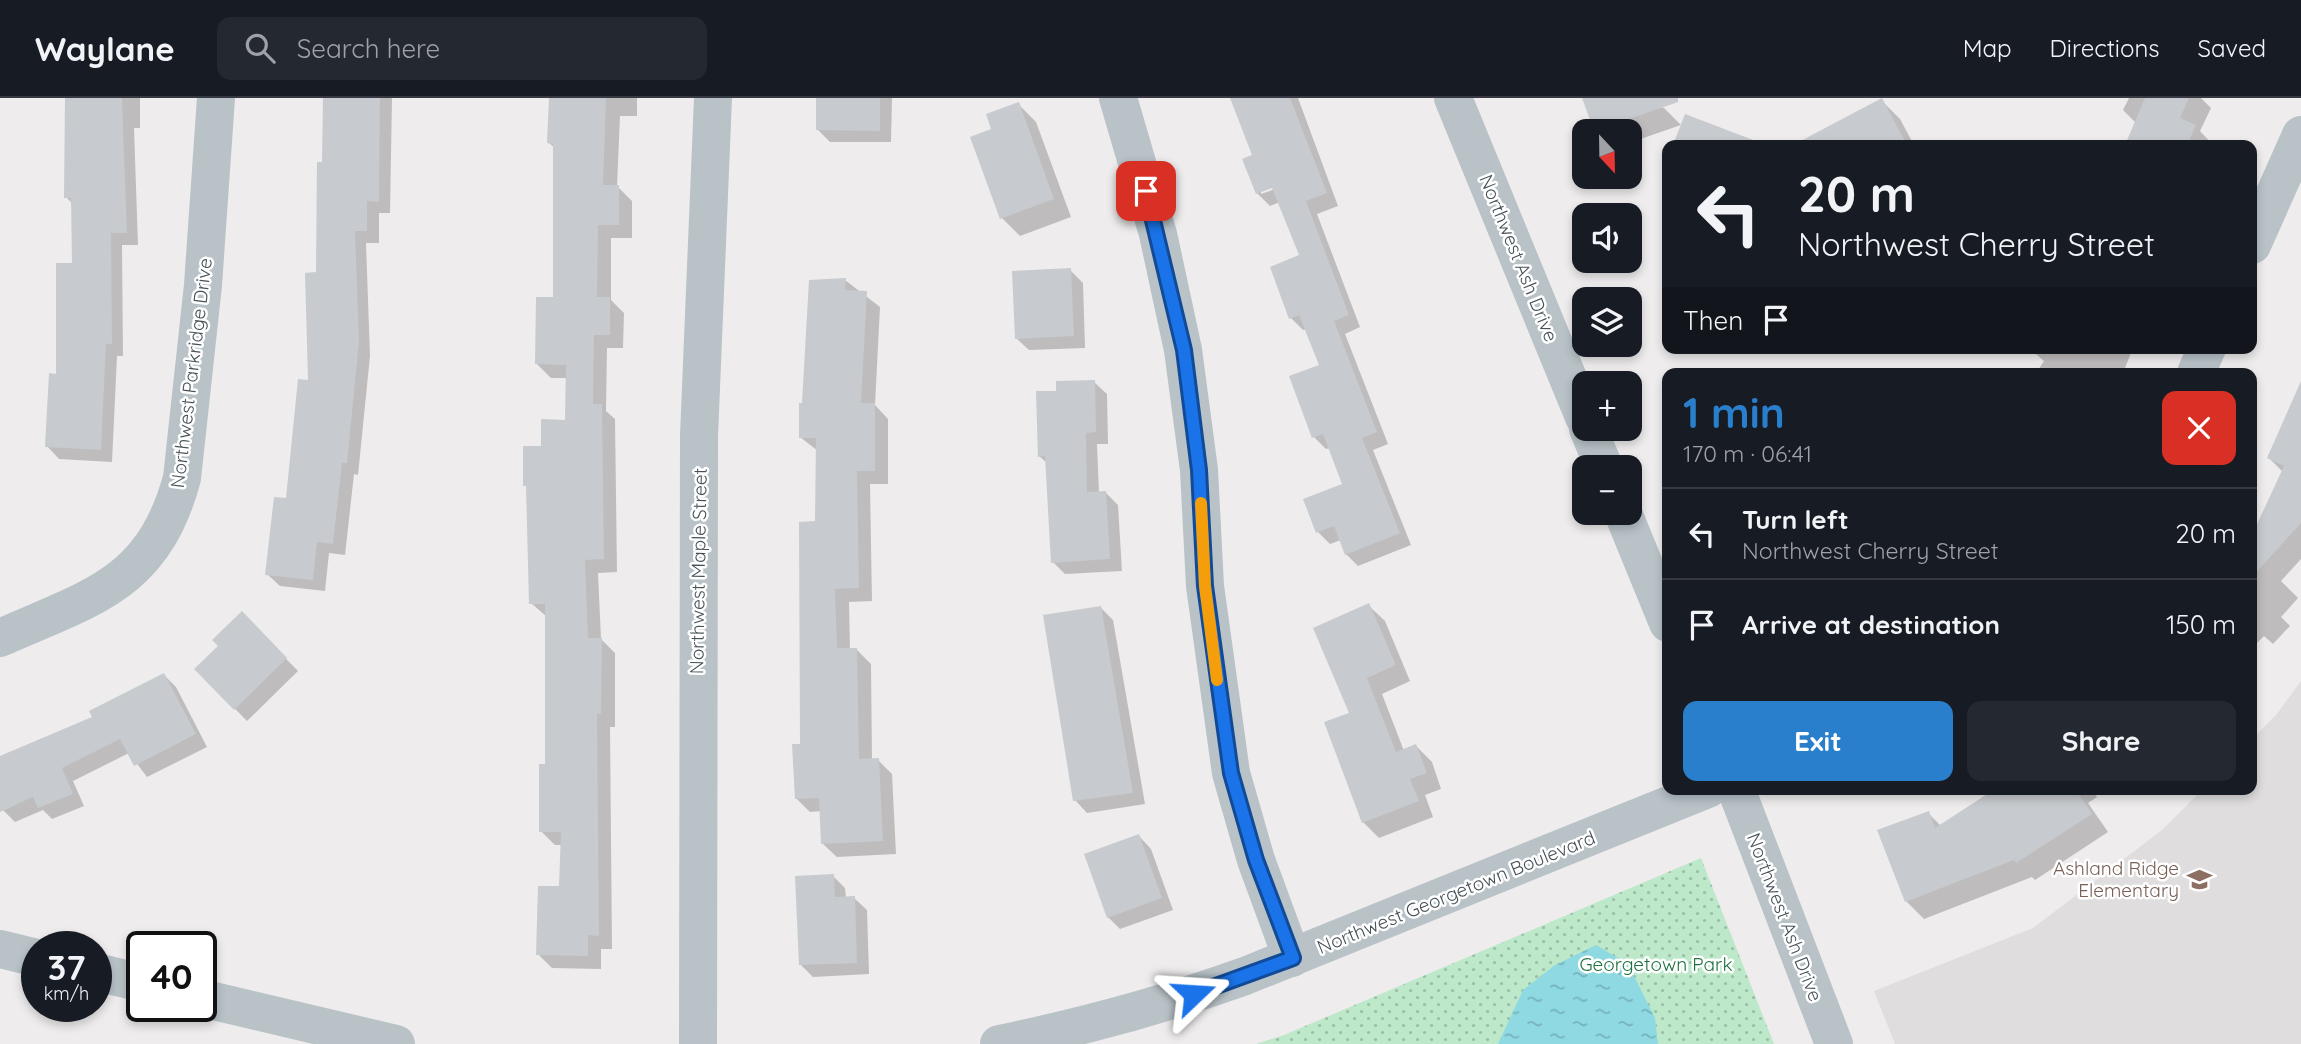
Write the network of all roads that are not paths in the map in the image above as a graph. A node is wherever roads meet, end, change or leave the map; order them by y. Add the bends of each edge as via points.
1 (216, 98) edge
2 (713, 98) edge
3 (1118, 98) edge
4 (1453, 98) edge
5 (2301, 135) edge
6 (2257, 234) edge
7 (1572, 388) edge
8 (1628, 525) edge
9 (1662, 608) edge
10 (0, 638) edge
11 (1693, 795) edge
12 (1738, 795) edge
13 (0, 949) edge
14 (21, 954) edge
15 (1293, 958) junction
16 (217, 1002) edge
17 (396, 1044) edge
18 (698, 1044) edge
19 (999, 1044) edge
20 (1834, 1044) edge

1 - 10 street, Northwest Parkridge Drive via 201,311 174,508 154,545 128,576 93,597
2 - 18 street, Northwest Maple Street via 699,436
3 - 15 street via 1158,234 1184,350 1199,470 1205,586 1231,773 1256,860
4 - 7 street, Northwest Ash Drive
5 - 6 street
8 - 9 street
11 - 15 street, Northwest Georgetown Boulevard
12 - 20 street, Northwest Ash Drive
13 - 14 street
15 - 19 street, Northwest Georgetown Boulevard via 1168,1003
16 - 17 street

